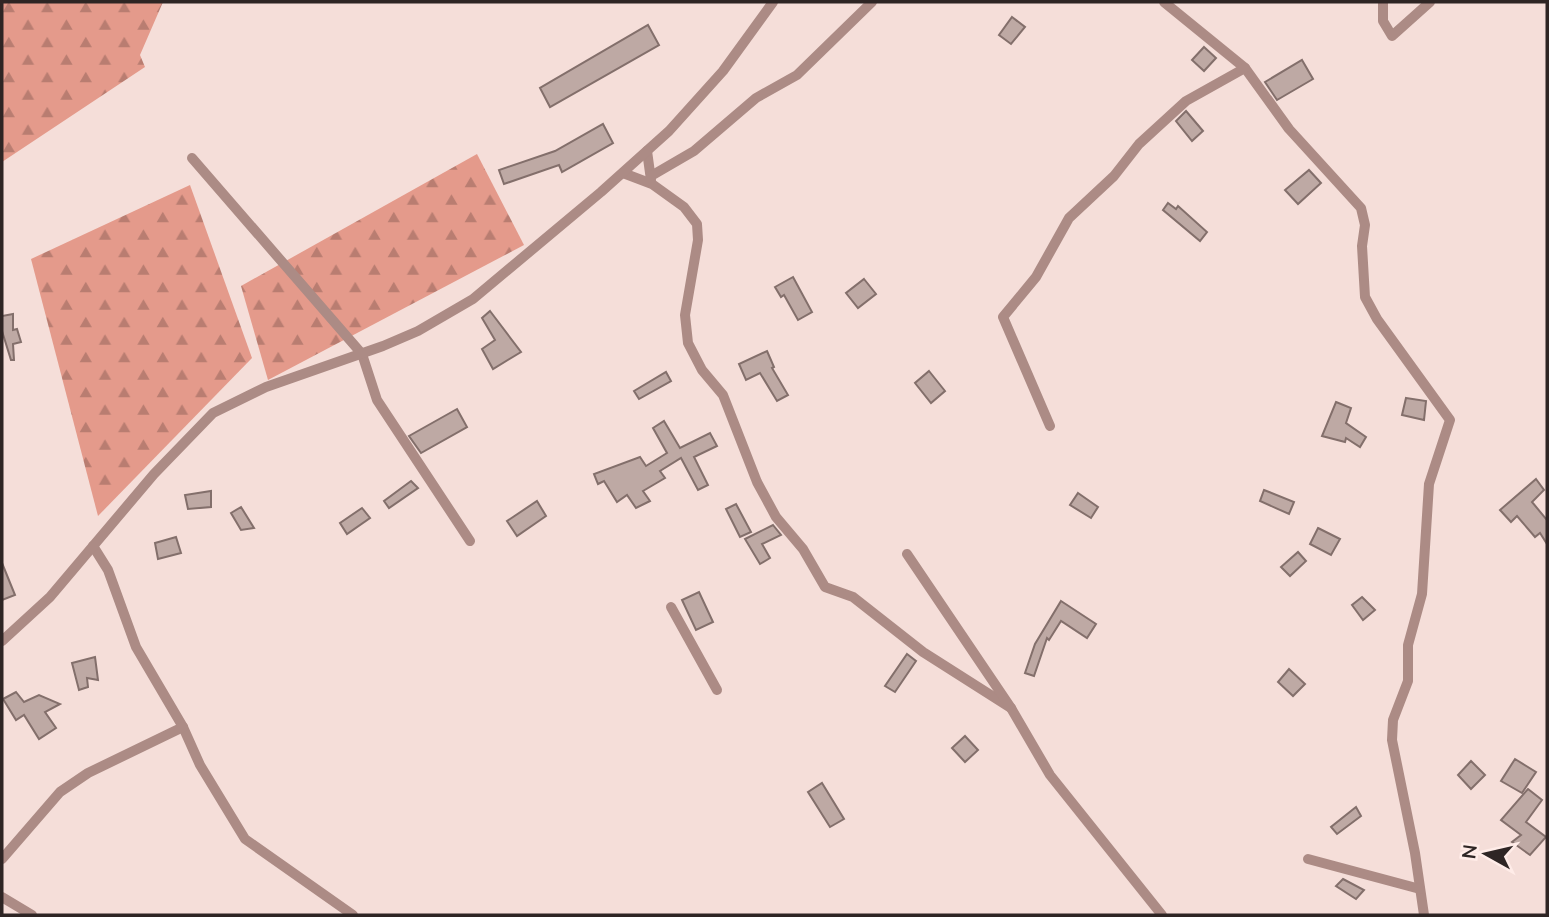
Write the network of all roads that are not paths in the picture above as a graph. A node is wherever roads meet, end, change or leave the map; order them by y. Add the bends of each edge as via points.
1 (773, 2) edge
2 (872, 2) edge
3 (1164, 2) edge
4 (1383, 2) edge
5 (1430, 2) edge
6 (1245, 68) junction
7 (647, 151) junction
8 (192, 158) dead end
9 (623, 173) junction
10 (651, 180) junction
11 (362, 354) junction
12 (1050, 426) dead end
13 (470, 541) dead end
14 (93, 546) junction
15 (907, 554) dead end
16 (671, 607) dead end
17 (2, 640) edge
18 (718, 690) dead end
19 (1011, 708) junction
20 (183, 727) junction
21 (2, 859) edge
22 (1308, 859) dead end
23 (1420, 888) junction
24 (2, 897) edge
25 (32, 915) edge
26 (353, 915) edge
27 (1162, 915) edge
28 (1424, 915) edge

1 - 7 street via 723,71
2 - 10 street via 797,75 756,98 694,151
3 - 6 street
4 - 5 street via 1383,21 1392,36
6 - 12 street via 1186,101 1139,144 1114,176 1069,218 1036,277 1003,317
6 - 23 street via 1289,130 1361,208 1365,298 1450,420 1429,484 1422,594 1408,645 1408,681 1393,720 1393,756
7 - 9 street
7 - 10 street
8 - 11 street
9 - 10 street
9 - 11 street via 473,299 418,331
10 - 19 street via 697,224 685,315 688,342 702,370 723,395 757,482 776,516 825,587 853,597 923,652
11 - 13 street via 377,400
11 - 14 street via 266,387 213,414 163,463
14 - 17 street via 50,597
14 - 20 street via 108,570 136,647
15 - 19 street
16 - 18 street
19 - 27 street via 1050,775
20 - 21 street via 88,773 60,792
20 - 26 street via 200,765 245,839
22 - 23 street
23 - 28 street
24 - 25 street

